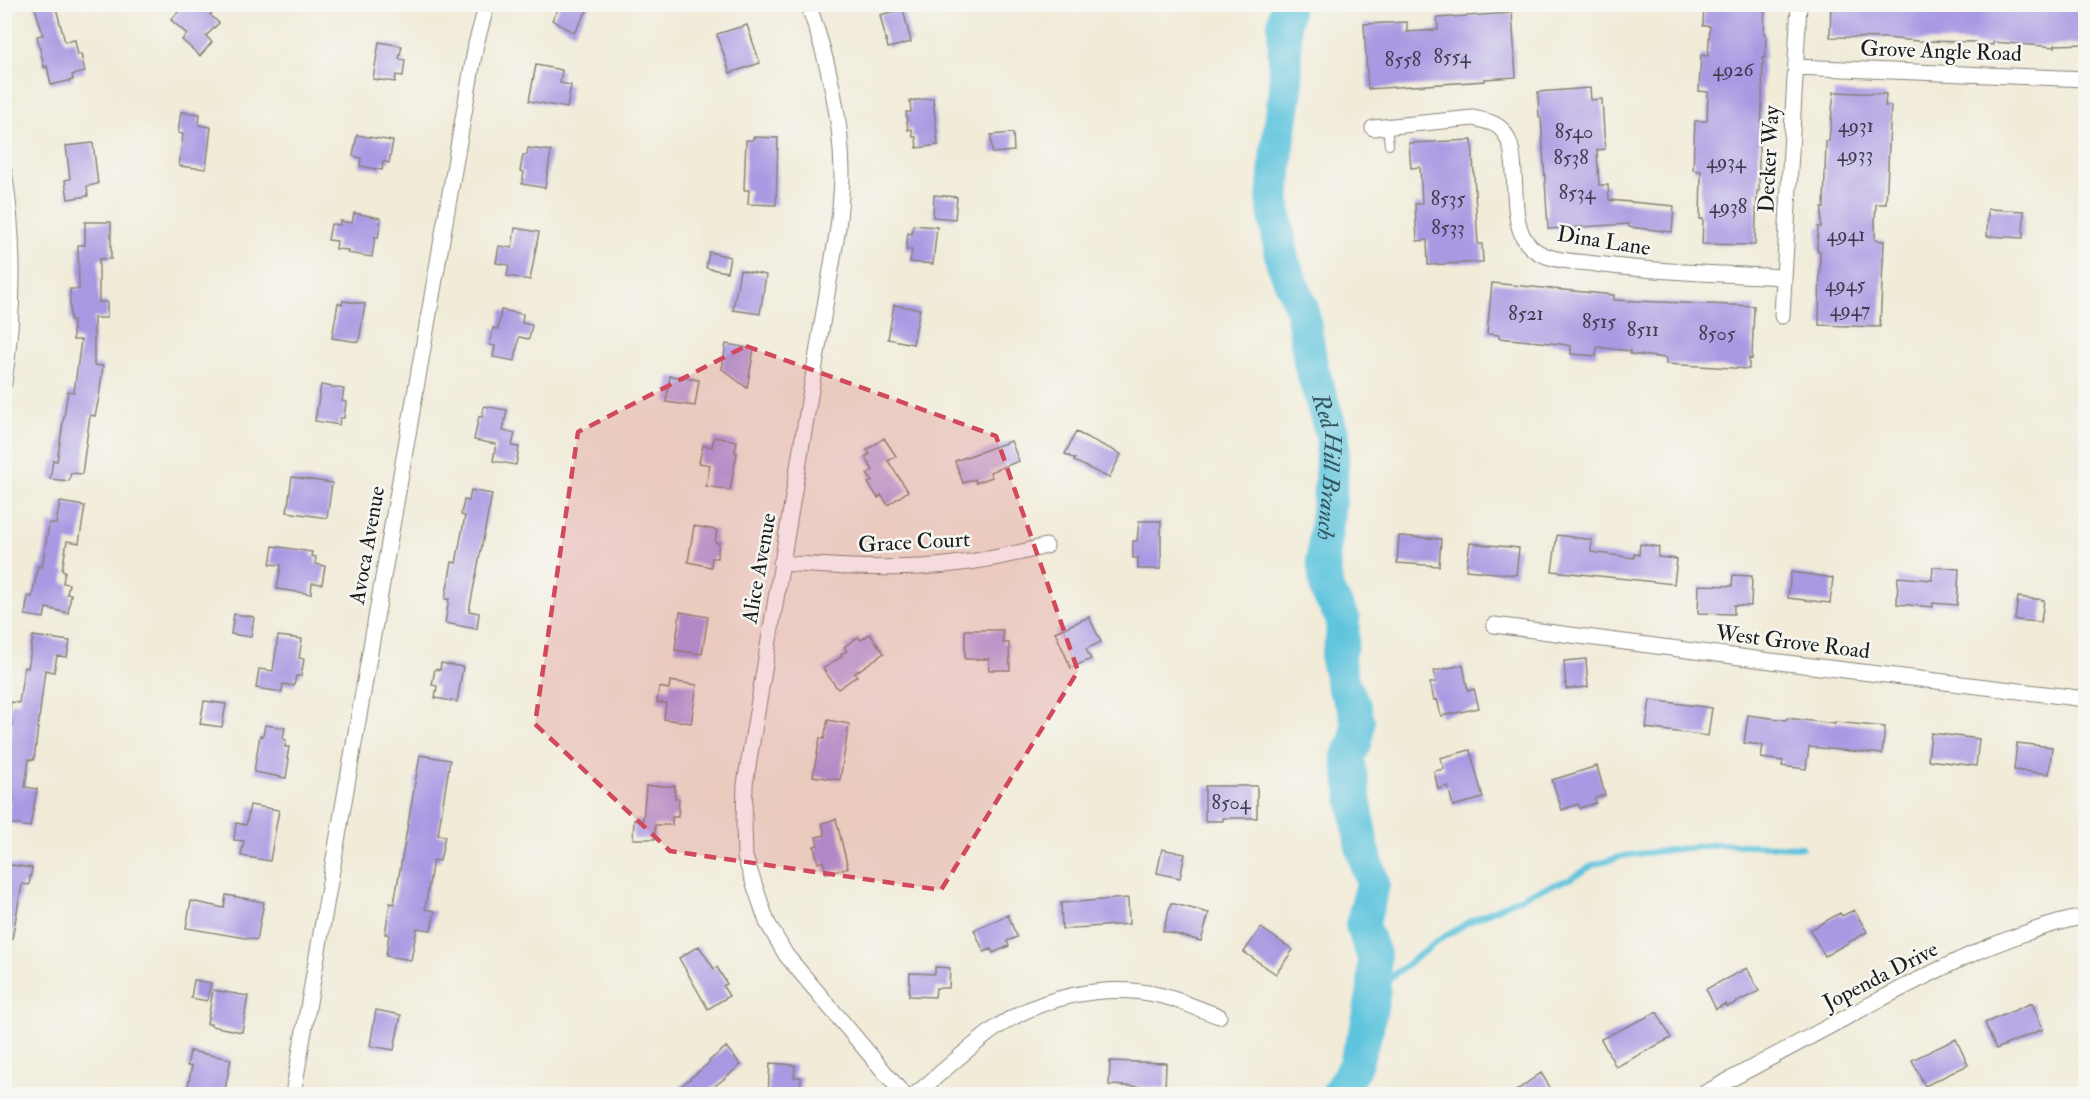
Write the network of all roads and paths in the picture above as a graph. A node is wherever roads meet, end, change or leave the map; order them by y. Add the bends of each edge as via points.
1 (487, 4) edge
2 (808, 4) edge
3 (1799, 4) edge
4 (1796, 67) junction
5 (2085, 79) edge
6 (1380, 127) joint
7 (1389, 145) dead end
8 (4, 171) edge
9 (1784, 277) junction
10 (1782, 316) dead end
11 (4, 383) edge
12 (1047, 546) dead end
13 (782, 563) junction
14 (1494, 625) dead end
15 (2085, 699) edge
16 (2085, 916) edge
17 (1219, 1016) dead end
18 (293, 1095) edge
19 (903, 1095) edge
20 (916, 1095) edge
21 (1704, 1095) edge

1 - 18 street, Avoca Avenue via 476,44
2 - 13 street, Alice Avenue via 832,82 842,174 838,228
3 - 4 street, Decker Way
4 - 5 street, Grove Angle Road
4 - 9 street, Decker Way
6 - 7 lane
6 - 9 street, Dina Lane via 1473,118 1499,127 1508,138 1518,228 1532,249 1555,259 1643,270
8 - 11 street via 11,252
9 - 10 street, Decker Way
12 - 13 street, Grace Court via 1003,557 921,567
13 - 19 street, Alice Avenue via 745,784 745,857 767,922 786,955
14 - 15 street, West Grove Road
16 - 21 street, Jopenda Drive via 2050,924 1932,972
17 - 20 street via 1164,996 1126,990 1089,992 1056,1000 1024,1012 994,1030

